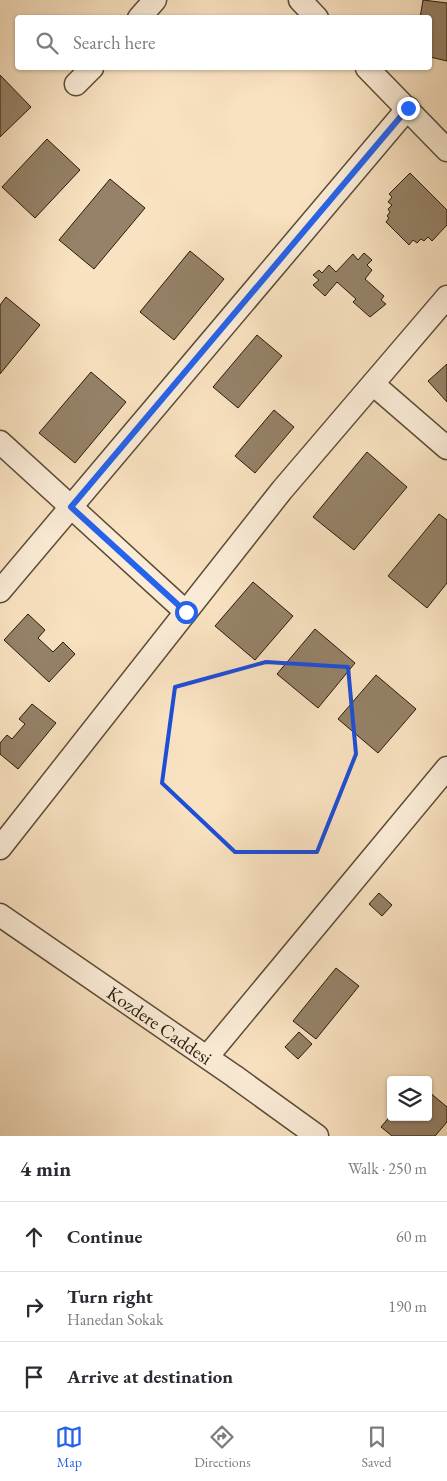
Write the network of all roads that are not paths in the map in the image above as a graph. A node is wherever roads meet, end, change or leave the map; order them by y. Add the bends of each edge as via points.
1 (155, 0) edge
2 (300, 0) edge
3 (142, 15) edge
4 (314, 15) edge
5 (90, 70) edge
6 (369, 70) edge
7 (76, 84) dead end
8 (408, 108) junction
9 (447, 150) edge
10 (447, 297) edge
11 (373, 384) junction
12 (0, 442) edge
13 (447, 448) edge
14 (71, 507) junction
15 (0, 591) edge
16 (186, 612) junction
17 (447, 768) edge
18 (0, 848) edge
19 (0, 915) edge
20 (208, 1058) junction
21 (317, 1136) edge

1 - 3 street
2 - 4 street
5 - 7 street
6 - 8 street
8 - 9 street
8 - 14 street
10 - 11 street
11 - 13 street
11 - 16 street via 282,490
12 - 14 street
14 - 15 street
14 - 16 street
16 - 18 street
17 - 20 street
19 - 20 street, Kozdere Caddesi
20 - 21 street, Kozdere Caddesi

